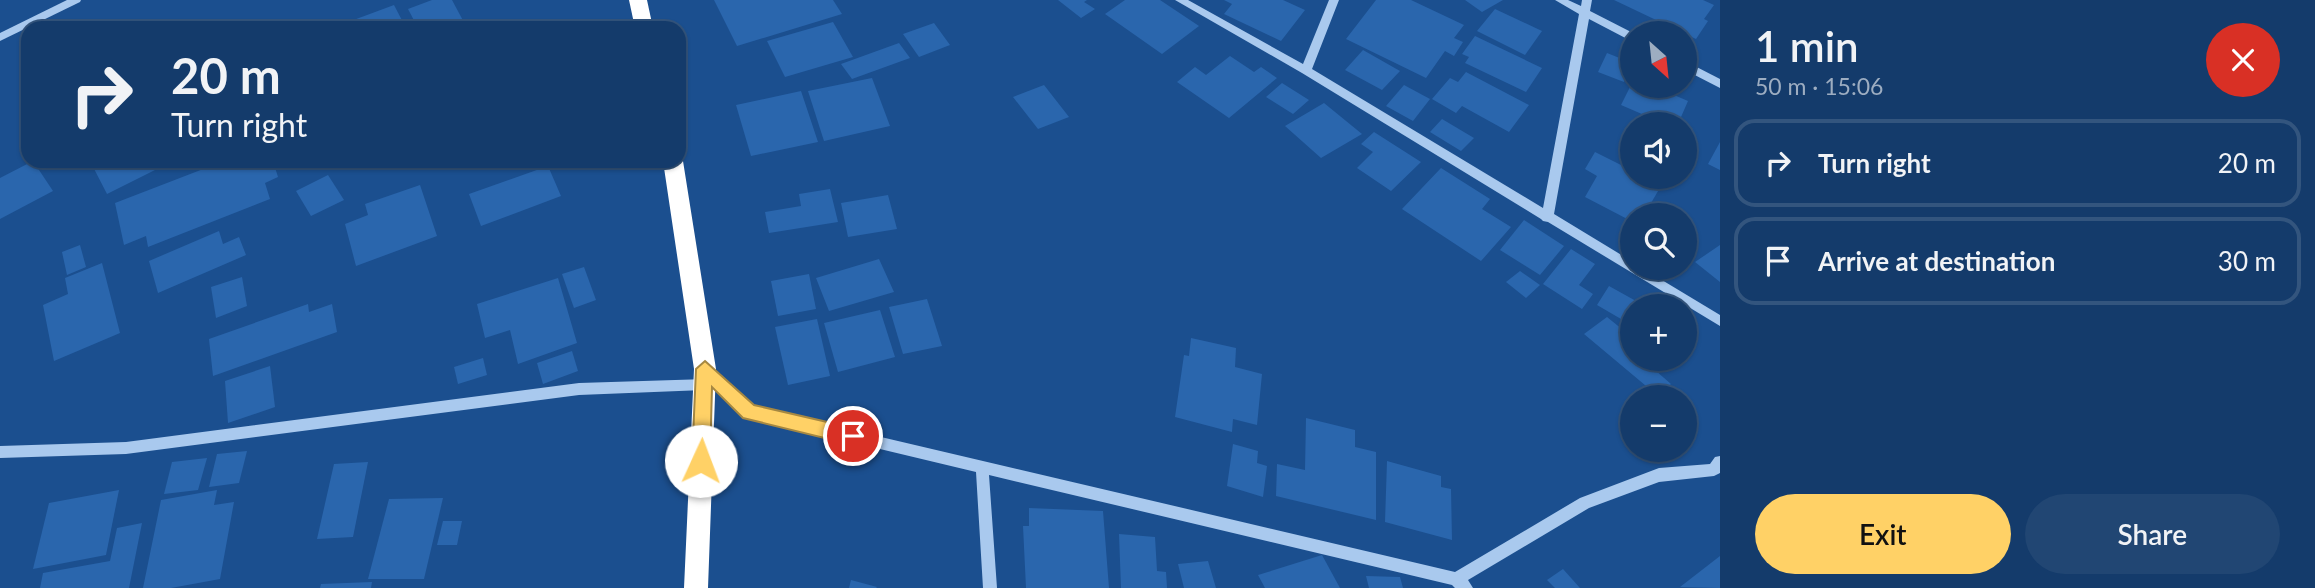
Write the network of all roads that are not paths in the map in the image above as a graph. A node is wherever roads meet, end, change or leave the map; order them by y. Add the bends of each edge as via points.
1 (76, 0) edge
2 (638, 0) edge
3 (1180, 0) edge
4 (1334, 0) edge
5 (1560, 0) edge
6 (1587, 0) edge
7 (1584, 13) junction
8 (33, 21) edge
9 (643, 21) edge
10 (21, 27) edge
11 (1620, 31) edge
12 (0, 37) edge
13 (1306, 70) junction
14 (1698, 72) edge
15 (1720, 84) edge
16 (674, 168) edge
17 (1547, 218) junction
18 (1720, 321) edge
19 (704, 376) junction
20 (0, 452) edge
21 (1720, 462) edge
22 (982, 467) junction
23 (1461, 584) edge
24 (696, 588) edge
25 (990, 588) edge

1 - 8 street
2 - 9 highway
3 - 13 street
4 - 13 street
5 - 7 street
6 - 7 street
7 - 11 street
7 - 17 street
10 - 12 street
13 - 17 street
14 - 15 street
16 - 19 highway
17 - 18 street
19 - 20 street via 126,448
19 - 22 street via 750,412
19 - 24 highway
21 - 23 street via 1714,470 1659,475 1585,503
22 - 23 street
22 - 25 street

